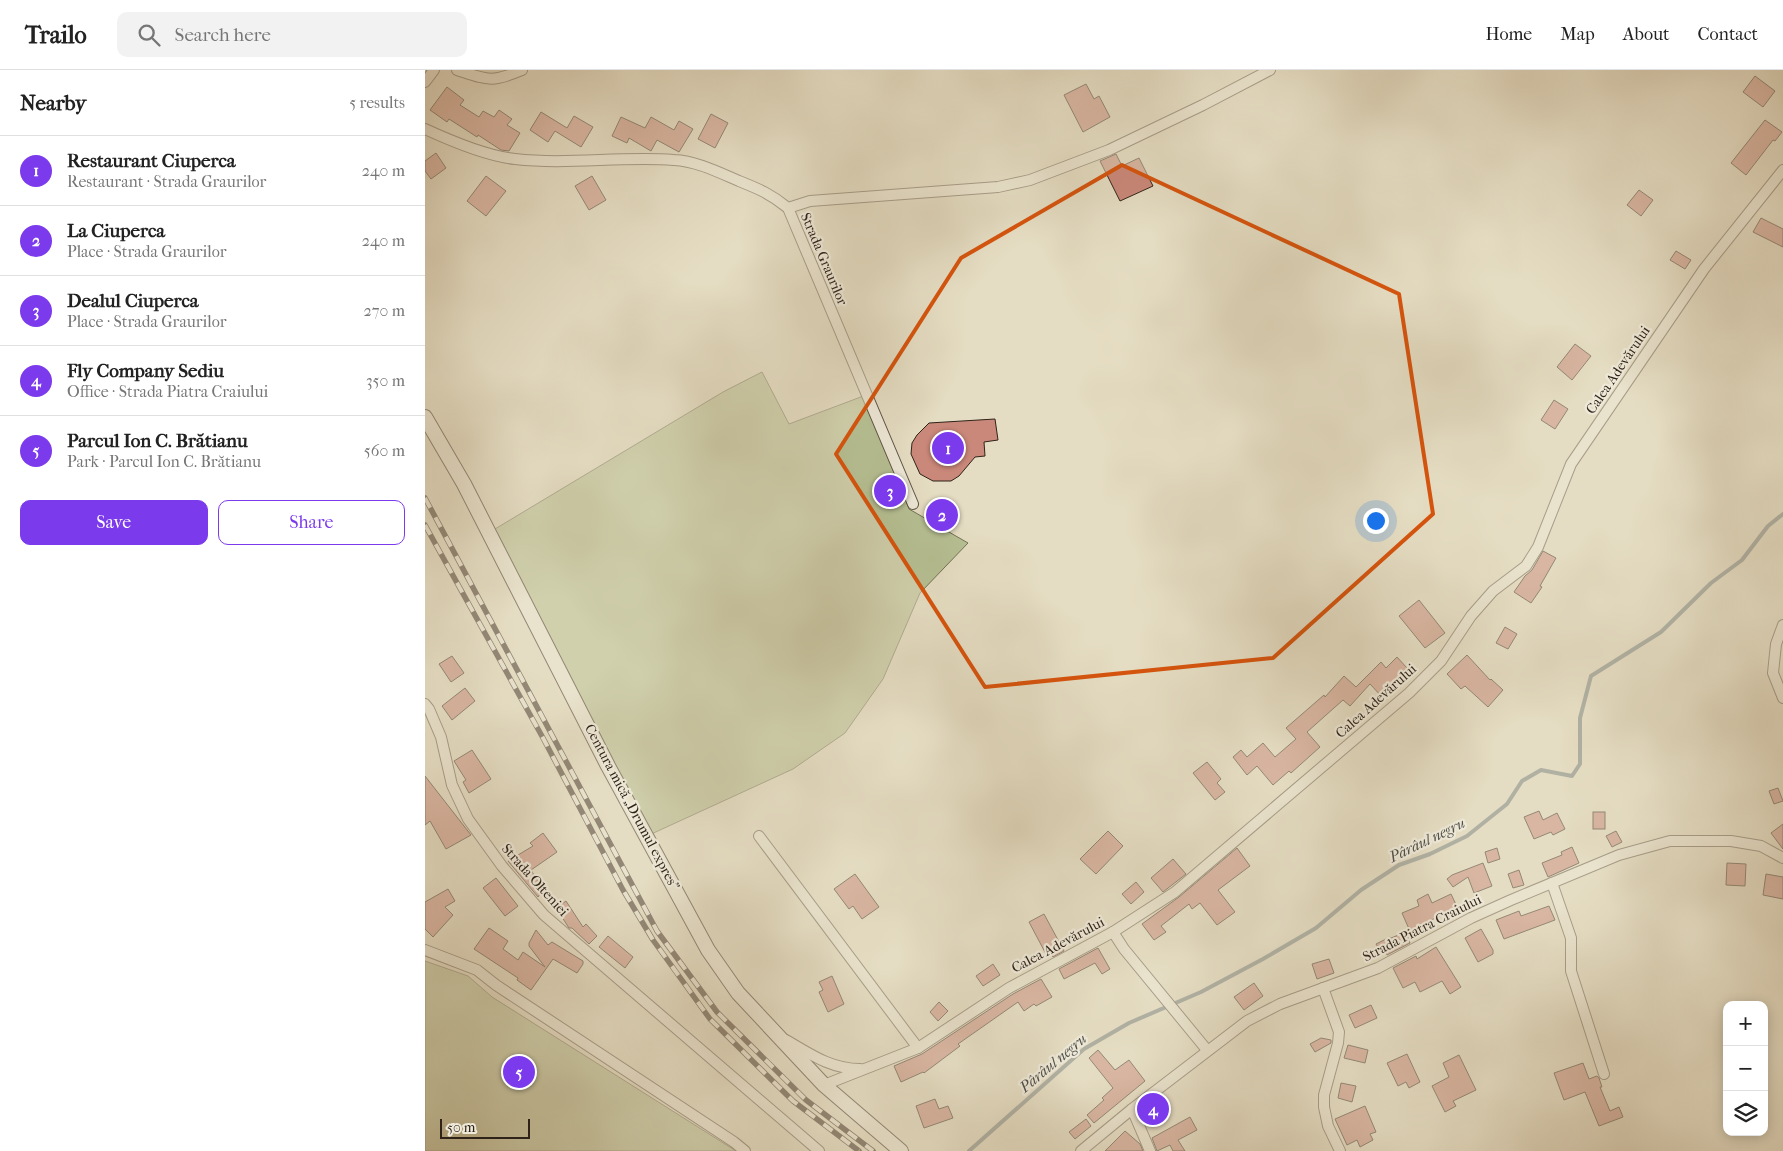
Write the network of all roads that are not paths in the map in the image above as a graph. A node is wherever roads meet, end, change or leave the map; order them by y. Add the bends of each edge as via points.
1 (433, 70) edge
2 (457, 70) edge
3 (522, 70) edge
4 (1270, 70) edge
5 (425, 82) edge
6 (425, 129) edge
7 (1783, 170) edge
8 (788, 208) junction
9 (425, 417) edge
10 (913, 504) dead end
11 (1783, 625) edge
12 (1783, 698) edge
13 (425, 704) edge
14 (759, 836) dead end
15 (1783, 858) edge
16 (1552, 883) junction
17 (1113, 932) junction
18 (425, 950) edge
19 (1323, 988) junction
20 (779, 1036) junction
21 (918, 1048) junction
22 (1207, 1050) junction
23 (866, 1068) junction
24 (1604, 1074) dead end
25 (824, 1084) junction
26 (1132, 1108) junction
27 (745, 1151) edge
28 (819, 1151) edge
29 (901, 1151) edge
30 (1081, 1151) edge
31 (1150, 1151) edge
32 (1340, 1151) edge

1 - 5 street
2 - 3 street via 496,80
4 - 8 street via 1109,150 1030,180 998,187 810,201
6 - 8 street, Strada Graurilor via 443,138 513,159 675,160 704,166 773,195
7 - 17 street, Calea Adevărului via 1704,269 1571,464 1538,546 1526,566 1493,591 1471,616 1441,661 1409,693 1175,892
8 - 10 street, Strada Graurilor
9 - 20 main road, Centura mică „Drumul expres” via 468,492 708,950 738,993
11 - 12 street via 1776,644 1773,673
13 - 28 street, Strada Olteniei via 441,737 452,785 468,819 502,866 544,914
14 - 21 street
15 - 16 street, Strada Piatra Craiului via 1761,846 1731,841 1670,841 1619,855
16 - 19 street, Strada Piatra Craiului via 1471,918 1378,968
16 - 24 street via 1571,938 1571,972
17 - 21 street, Calea Adevărului via 1009,988
17 - 22 street via 1123,949
18 - 27 street via 477,970
19 - 22 street, Strada Piatra Craiului via 1247,1021
19 - 32 street via 1339,1032 1324,1095 1324,1108 1328,1126
20 - 23 street via 825,1063 846,1069
20 - 25 main road, Centura mică „Drumul expres”
21 - 23 street, Calea Adevărului
22 - 26 street, Strada Piatra Craiului
23 - 25 street, Calea Adevărului
25 - 29 main road, Centura mică „Drumul expres”
26 - 30 street, Strada Piatra Craiului
26 - 31 street

